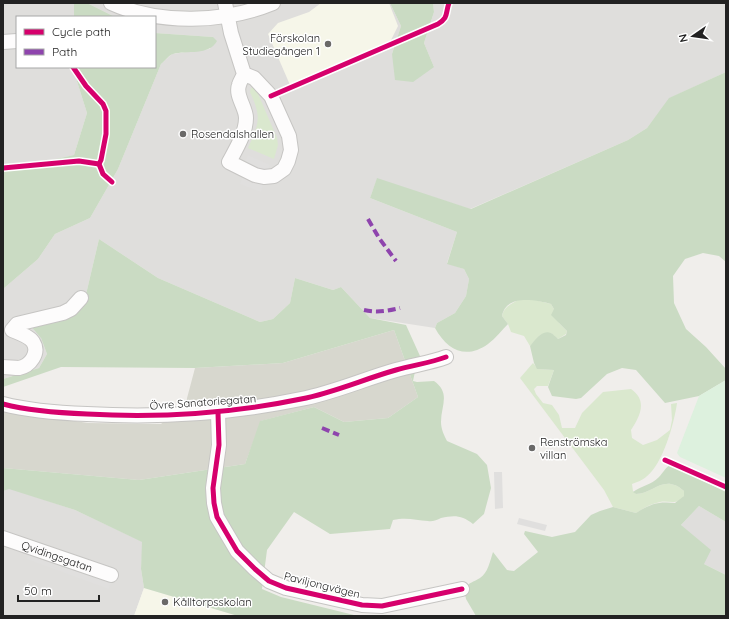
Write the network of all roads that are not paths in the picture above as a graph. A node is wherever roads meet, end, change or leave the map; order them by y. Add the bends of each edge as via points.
1 (111, 3) edge
2 (273, 3) edge
3 (226, 10) edge
4 (152, 16) edge
5 (156, 17) edge
6 (16, 41) edge
7 (3, 42) edge
8 (244, 74) junction
9 (81, 298) dead end
10 (446, 357) dead end
11 (3, 367) edge
12 (3, 404) edge
13 (218, 413) junction
14 (3, 538) edge
15 (111, 575) dead end
16 (462, 589) dead end

1 - 4 street
2 - 3 street via 248,12
3 - 5 street via 179,18
3 - 8 street
6 - 7 street
8 - 8 street via 254,78 271,96 289,136 291,150 288,161 284,169 274,176 264,177 229,162 246,123 238,86
9 - 11 street via 71,309 63,313 13,326 12,330 33,342 35,355 18,368
10 - 13 street, Övre Sanatoriegatan via 302,399
12 - 13 street, Övre Sanatoriegatan via 56,412 124,416
13 - 16 street, Paviljongvägen via 219,445 213,488 217,517 237,551 269,581 286,588 362,605 382,606
14 - 15 street, Qvidingsgatan

